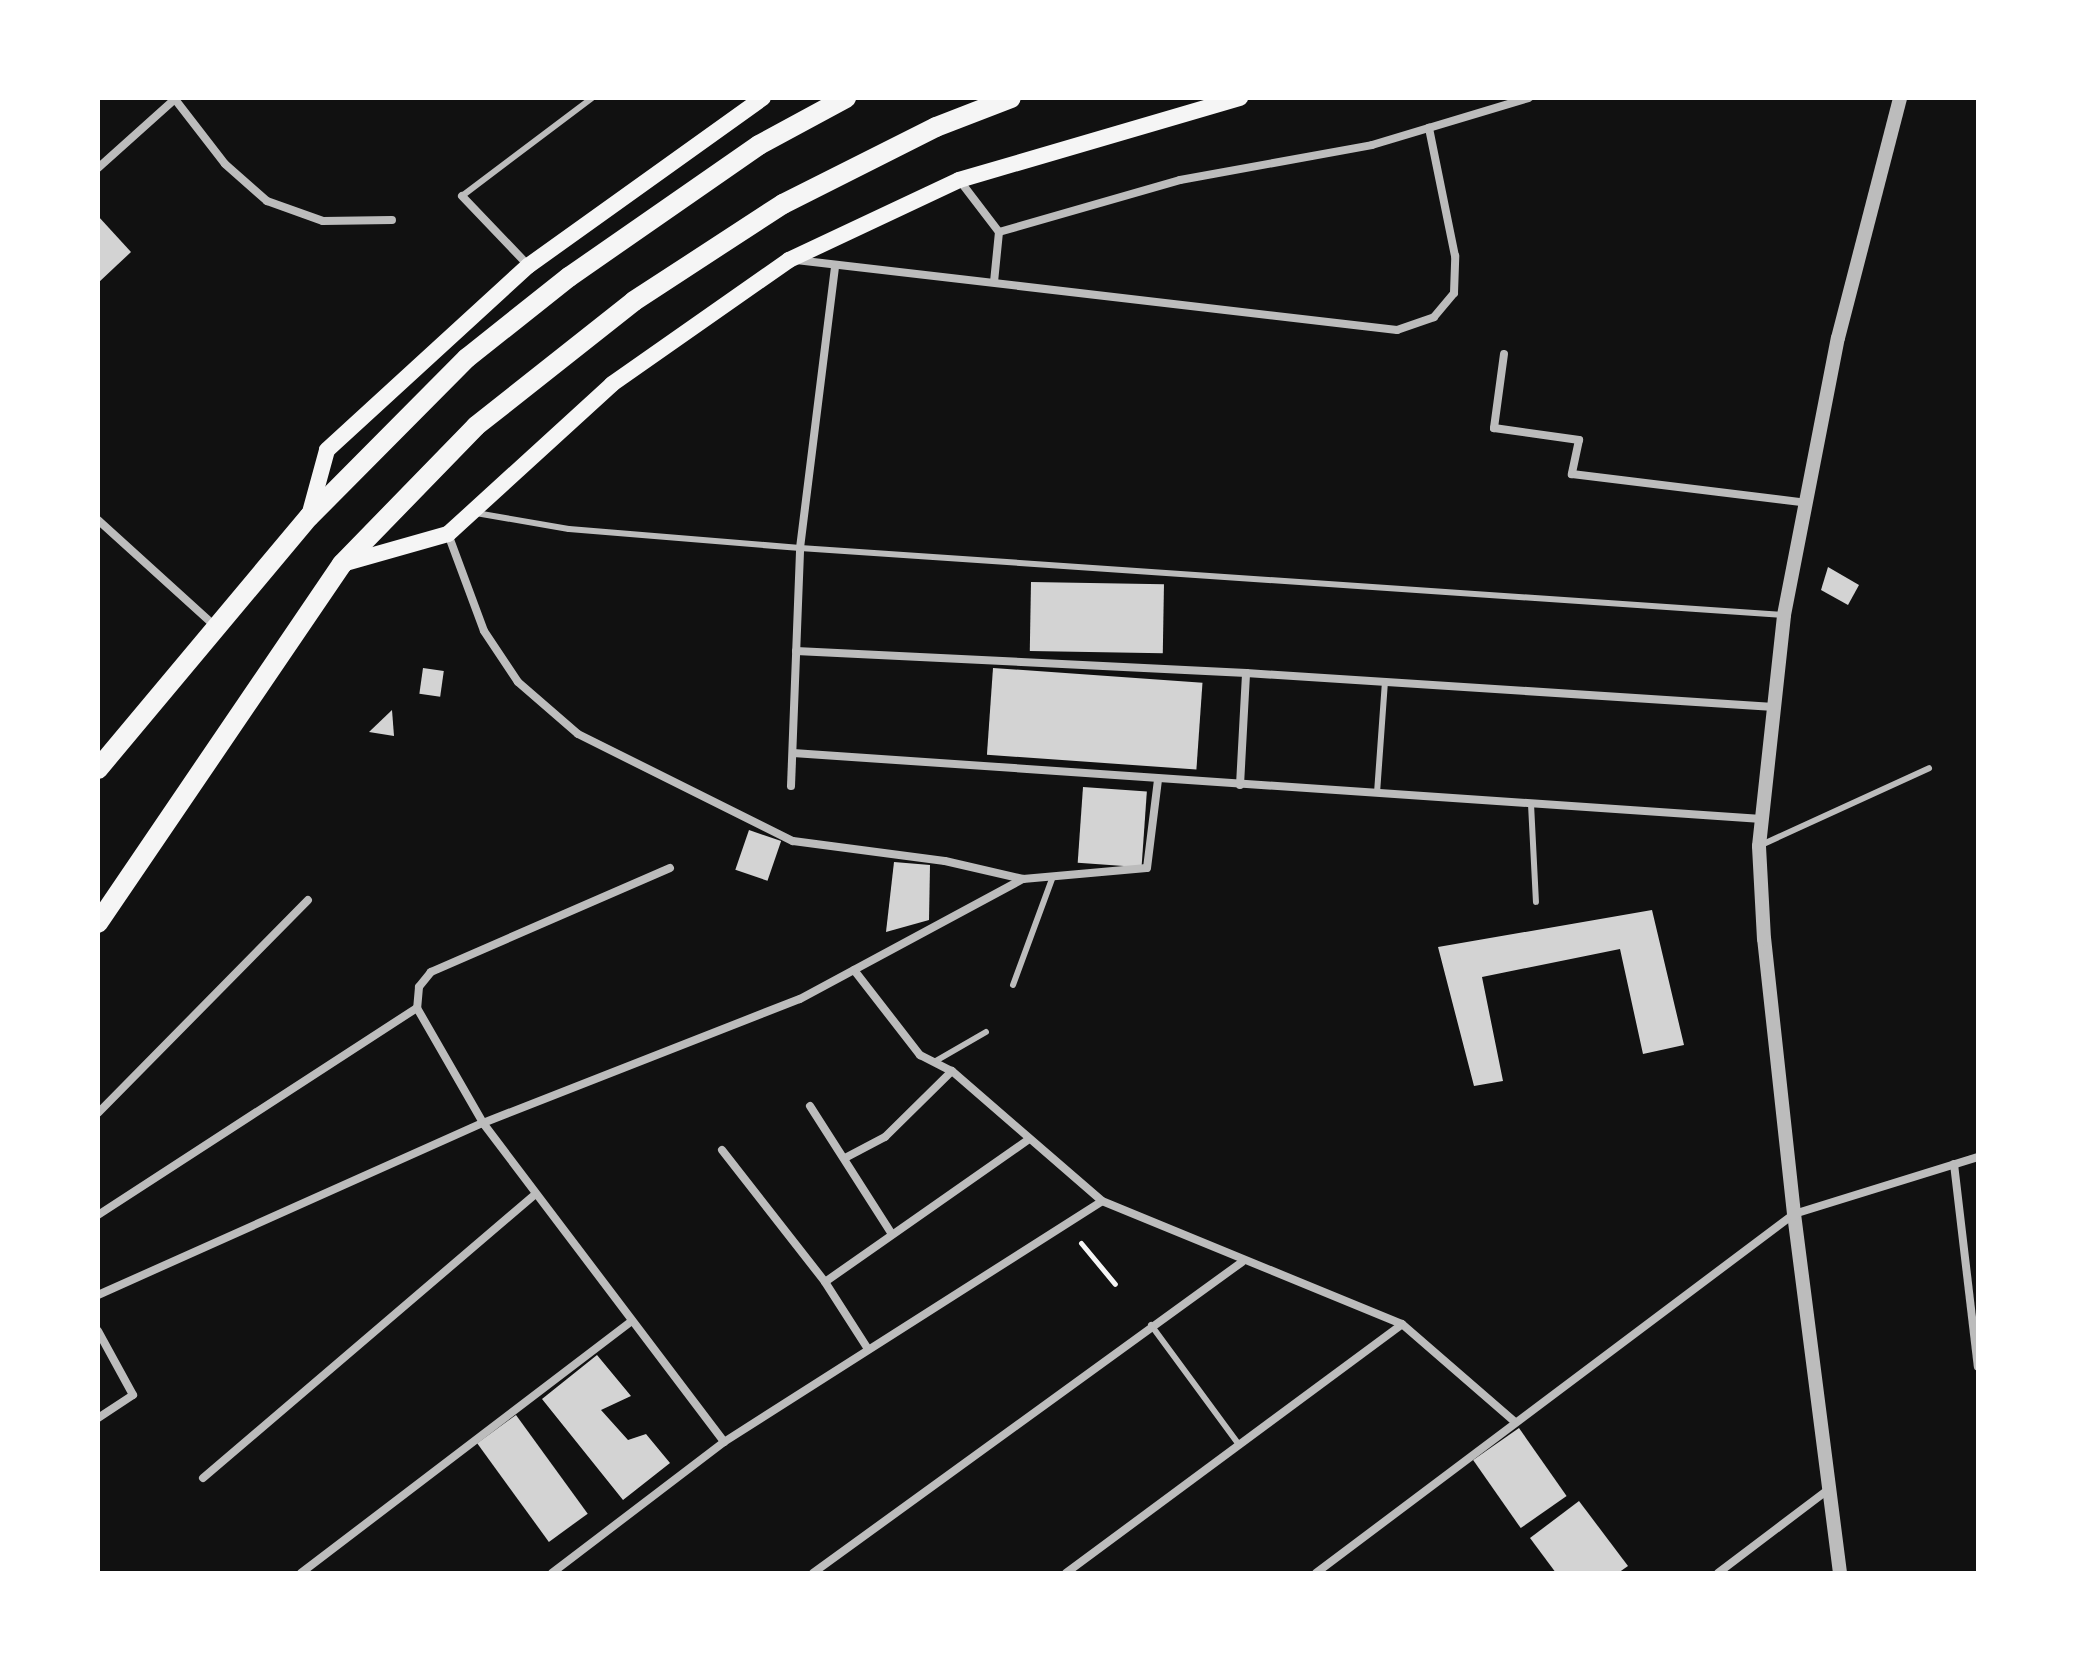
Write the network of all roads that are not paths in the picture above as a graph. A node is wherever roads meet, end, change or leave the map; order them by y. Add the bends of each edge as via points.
1 (592, 98) edge
2 (763, 98) edge
3 (846, 98) edge
4 (1011, 98) edge
5 (1240, 98) edge
6 (1529, 98) edge
7 (1900, 98) edge
8 (174, 99) edge
9 (1429, 128) junction
10 (98, 168) edge
11 (959, 180) junction
12 (462, 196) joint
13 (392, 220) dead end
14 (999, 232) junction
15 (789, 260) junction
16 (835, 265) junction
17 (528, 266) junction
18 (994, 282) junction
19 (1504, 354) dead end
20 (1808, 503) junction
21 (472, 512) junction
22 (309, 517) junction
23 (98, 520) edge
24 (448, 534) junction
25 (800, 548) junction
26 (342, 564) junction
27 (1784, 615) junction
28 (218, 628) junction
29 (796, 651) junction
30 (1246, 673) junction
31 (1385, 682) junction
32 (1774, 707) junction
33 (793, 753) junction
34 (1929, 768) dead end
35 (98, 769) edge
36 (1158, 780) junction
37 (1240, 785) junction
38 (791, 786) dead end
39 (1377, 793) junction
40 (1531, 804) junction
41 (1762, 819) junction
42 (1759, 846) junction
43 (670, 868) dead end
44 (1053, 876) junction
45 (1023, 879) junction
46 (308, 900) dead end
47 (1536, 902) dead end
48 (98, 923) edge
49 (854, 970) junction
50 (1013, 985) dead end
51 (417, 1008) junction
52 (986, 1032) dead end
53 (934, 1062) junction
54 (952, 1071) junction
55 (810, 1106) dead end
56 (98, 1113) edge
57 (483, 1123) junction
58 (1028, 1140) junction
59 (722, 1150) dead end
60 (1978, 1157) edge
61 (845, 1158) junction
62 (1954, 1164) junction
63 (534, 1195) junction
64 (1102, 1201) junction
65 (1794, 1214) junction
66 (98, 1215) edge
67 (892, 1234) junction
68 (1242, 1262) junction
69 (825, 1282) junction
70 (98, 1295) edge
71 (632, 1321) junction
72 (1150, 1324) junction
73 (1402, 1324) junction
74 (98, 1331) edge
75 (868, 1349) junction
76 (1978, 1367) edge
77 (98, 1418) edge
78 (1514, 1421) junction
79 (724, 1442) junction
80 (1239, 1445) junction
81 (203, 1478) dead end
82 (1829, 1489) junction
83 (301, 1573) edge
84 (552, 1573) edge
85 (813, 1573) edge
86 (1066, 1573) edge
87 (1316, 1573) edge
88 (1718, 1573) edge
89 (1840, 1573) edge

1 - 12 lane
2 - 17 main road
3 - 22 main road via 759,145 569,277 436,390
4 - 26 main road via 936,127 783,204 634,301 476,426
5 - 11 main road
6 - 9 street
7 - 20 street via 1838,338
8 - 10 street
8 - 13 street via 225,164 267,201 323,221
9 - 14 street via 1372,145 1180,180
9 - 18 street via 1455,256 1454,293 1434,317 1397,330
11 - 14 street
11 - 15 main road
12 - 17 street
14 - 18 street
15 - 16 street
15 - 21 main road via 612,384
16 - 18 street
16 - 25 street
17 - 22 main road via 327,450
19 - 20 street via 1494,428 1579,440 1572,474
20 - 27 street
21 - 24 main road
21 - 25 lane via 569,529
22 - 28 main road
23 - 28 street
24 - 26 main road
24 - 45 street via 484,631 518,682 578,734 793,841 945,861
25 - 27 lane
25 - 29 street
26 - 48 main road
27 - 32 street
28 - 35 main road
29 - 30 street
29 - 33 street
30 - 31 street
30 - 37 street
31 - 32 street
31 - 39 lane
32 - 41 street
33 - 36 street
33 - 38 street
34 - 42 lane
36 - 37 street
36 - 44 street via 1147,868
37 - 39 street
39 - 40 street
40 - 41 street
40 - 47 lane
41 - 42 street
42 - 65 street
43 - 51 street via 431,972 419,987
44 - 45 street
44 - 50 lane
45 - 49 street
46 - 56 street
49 - 53 street via 920,1055
49 - 57 street via 800,999
51 - 57 street
51 - 66 street
52 - 53 lane
53 - 54 street
54 - 58 street
54 - 61 street via 885,1137
55 - 61 street
57 - 63 street
57 - 70 street
58 - 64 street
58 - 67 street
59 - 69 street
60 - 62 street
61 - 67 street
62 - 65 street
62 - 76 street
63 - 71 street
63 - 81 street
64 - 68 street
64 - 75 street
65 - 78 street
65 - 82 street
67 - 69 street
68 - 72 street
68 - 73 street
69 - 75 street
71 - 79 street
71 - 83 street
72 - 80 lane
72 - 85 street
73 - 78 street
73 - 80 street
74 - 77 street via 133,1395
75 - 79 street
78 - 87 street
79 - 84 street
80 - 86 street
82 - 88 street
82 - 89 street

